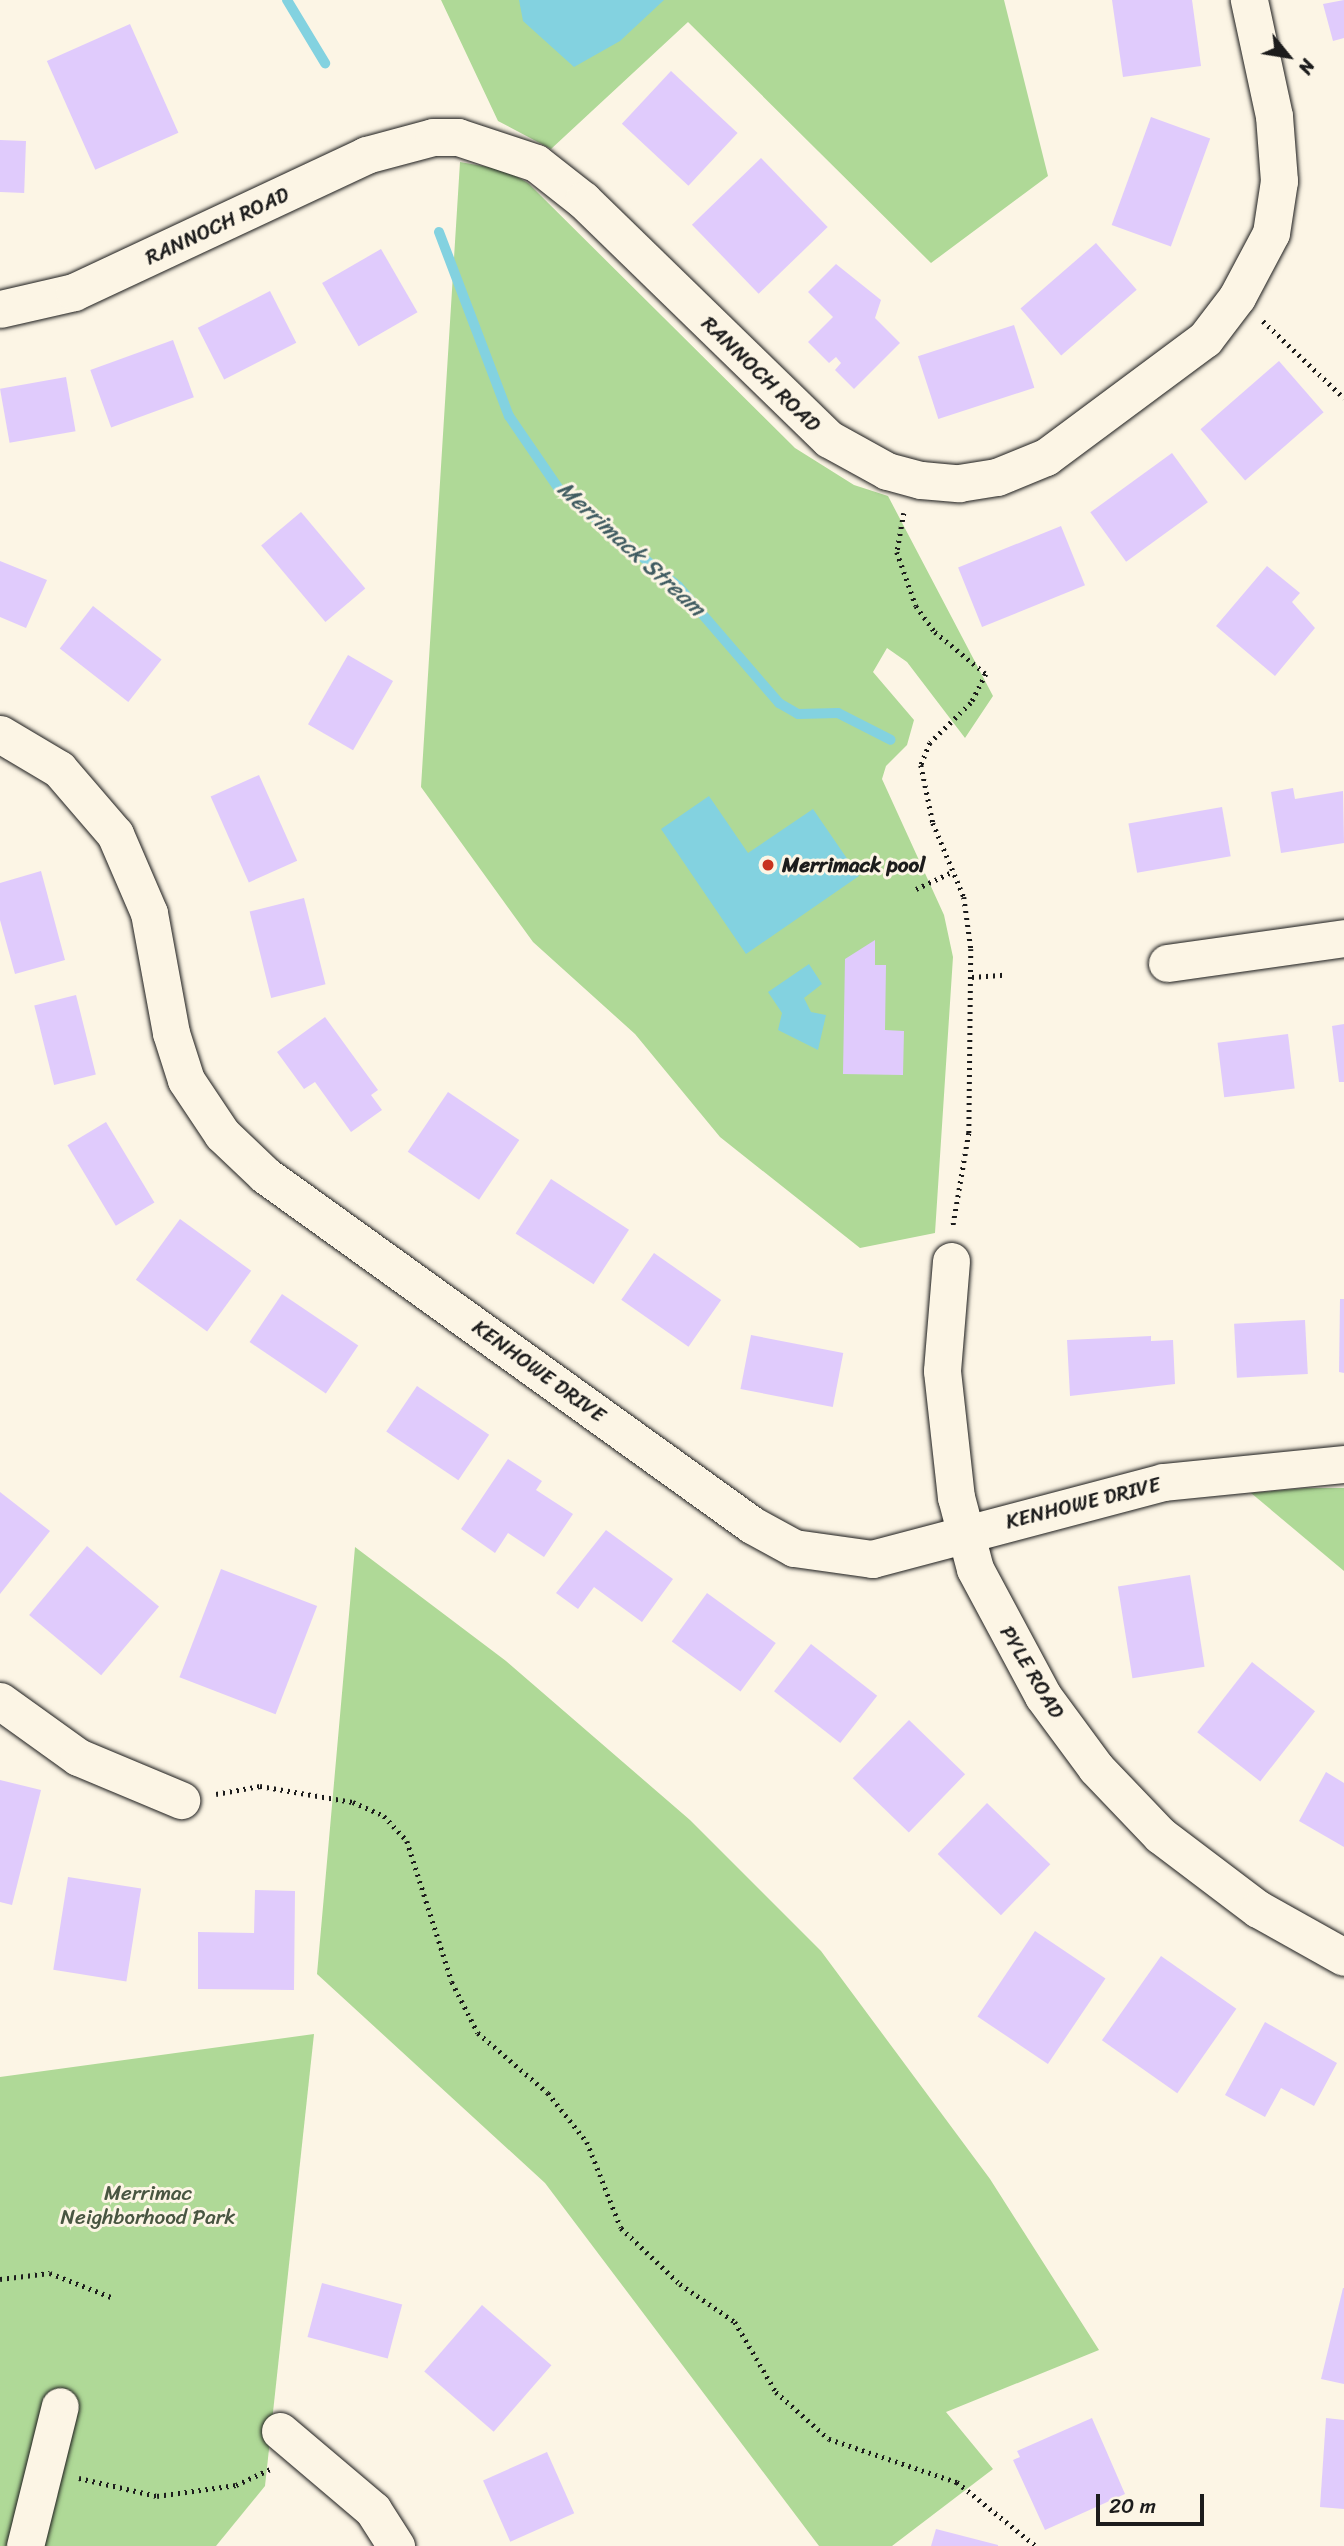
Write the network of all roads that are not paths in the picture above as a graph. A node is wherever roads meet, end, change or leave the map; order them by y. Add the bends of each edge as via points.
1 (1249, 0) edge
2 (0, 309) edge
3 (0, 734) edge
4 (1344, 938) edge
5 (1167, 963) dead end
6 (950, 1250) road end
7 (1344, 1464) edge
8 (965, 1534) junction
9 (0, 1701) edge
10 (181, 1800) road end
11 (1344, 1957) edge
12 (60, 2406) dead end
13 (293, 2442) road end
14 (25, 2546) edge
15 (396, 2546) edge

1 - 2 street, RANNOCH ROAD via 1275,116 1279,181 1271,233 1260,254 1205,339 1046,457 996,477 959,483 921,480 887,471 829,439 583,201 536,163 458,137 433,137 366,155 74,292
3 - 8 street, KENHOWE DRIVE via 59,769 115,834 149,913 171,1033 186,1080 222,1134 265,1175 752,1525 794,1548 872,1559
4 - 5 street
6 - 8 street, PYLE ROAD via 942,1371
7 - 8 street, KENHOWE DRIVE via 1163,1482
8 - 11 street, PYLE ROAD via 975,1569 1043,1696 1096,1768 1193,1860 1258,1909
9 - 10 street via 78,1757
12 - 14 street
13 - 15 street via 373,2510

